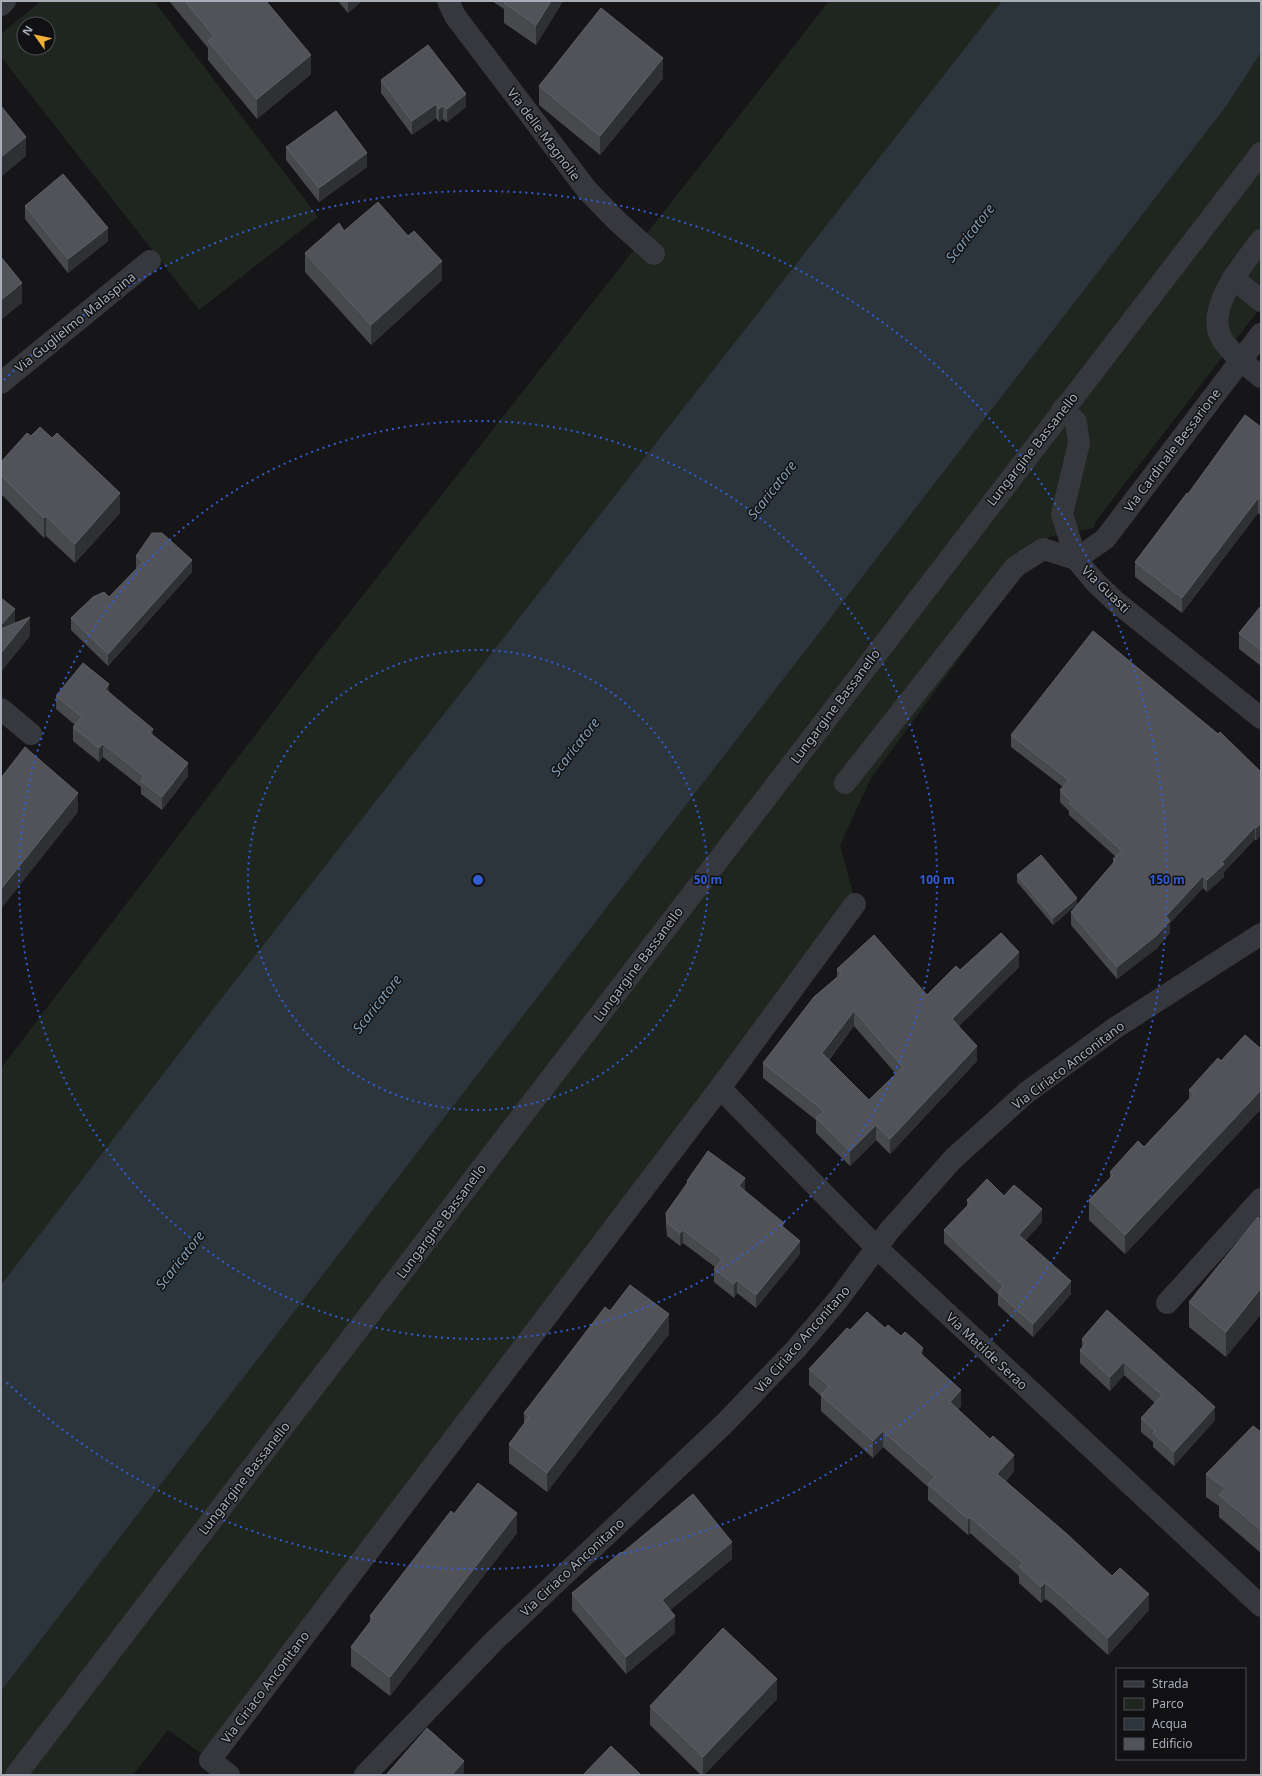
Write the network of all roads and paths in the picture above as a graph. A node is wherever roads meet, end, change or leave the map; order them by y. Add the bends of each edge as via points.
1 (5, 1) edge
2 (448, 1) edge
3 (1, 5) edge
4 (1261, 153) edge
5 (1261, 240) edge
6 (654, 254) dead end
7 (150, 261) dead end
8 (1233, 278) junction
9 (1261, 301) edge
10 (1261, 334) edge
11 (1241, 360) junction
12 (1261, 377) edge
13 (1, 383) edge
14 (1063, 409) junction
15 (1076, 559) junction
16 (1, 709) edge
17 (1261, 718) edge
18 (31, 734) dead end
19 (845, 783) dead end
20 (855, 904) dead end
21 (1260, 936) edge
22 (720, 1088) junction
23 (1261, 1199) edge
24 (877, 1248) junction
25 (1167, 1304) dead end
26 (1261, 1606) edge
27 (16, 1775) edge
28 (229, 1775) edge
29 (365, 1775) edge

1 - 3 street
2 - 6 street, Via delle Magnolie via 460,22 587,190
4 - 14 street, Lungargine Bassanello
5 - 8 street
7 - 13 street, Via Guglielmo Malaspina
8 - 9 street
8 - 11 street via 1224,294 1218,314 1220,335
10 - 11 street, Via Cardinale Bessarione
11 - 12 street
11 - 15 street, Via Cardinale Bessarione via 1105,539
14 - 15 street, Via Guasti via 1076,422 1079,443 1062,514
14 - 27 street, Lungargine Bassanello
15 - 17 street, Via Guasti via 1115,601
15 - 19 street via 1043,549 1015,567
16 - 18 street
20 - 22 street, Via Ciriaco Anconitano
21 - 24 street, Via Ciriaco Anconitano via 1114,1028 1026,1093 953,1159
22 - 24 street, Via Matilde Serao
22 - 28 street, Via Ciriaco Anconitano via 210,1760
23 - 25 street
24 - 26 street, Via Matilde Serao
24 - 29 street, Via Ciriaco Anconitano via 800,1344 724,1424 492,1642

